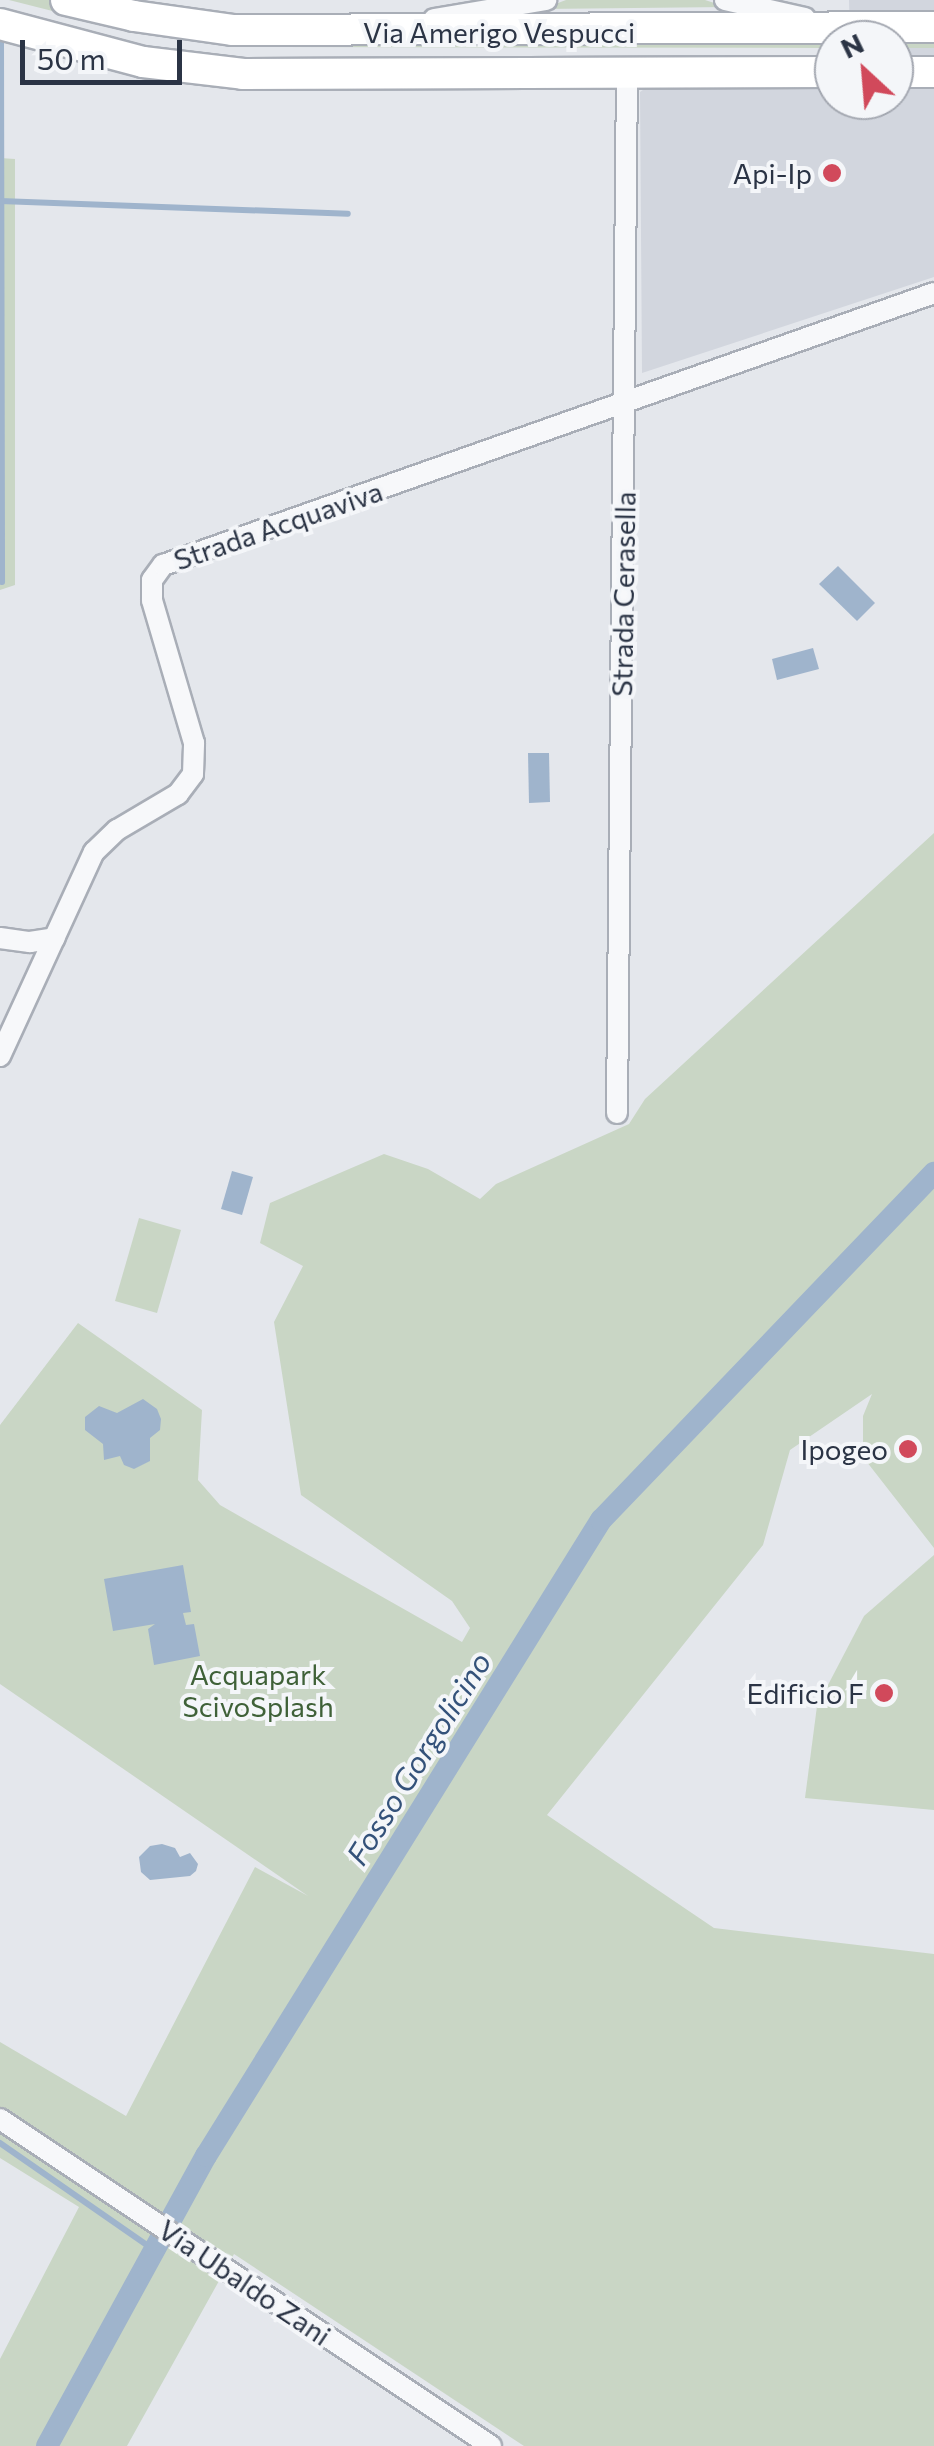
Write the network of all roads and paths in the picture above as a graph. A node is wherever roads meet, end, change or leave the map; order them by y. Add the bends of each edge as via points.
1 (66, 0) edge
2 (546, 0) edge
3 (724, 0) edge
4 (822, 20) edge
5 (0, 24) edge
6 (814, 27) edge
7 (372, 32) junction
8 (814, 72) edge
9 (627, 74) junction
10 (934, 293) edge
11 (625, 405) junction
12 (0, 938) edge
13 (55, 938) junction
14 (0, 1056) edge
15 (617, 1113) dead end
16 (0, 2118) edge
17 (491, 2446) edge

1 - 7 street, Via Amerigo Vespucci via 232,30
2 - 7 street
3 - 4 street
5 - 9 street, Via Amerigo Vespucci via 143,62 243,74
6 - 7 street, Via Amerigo Vespucci
8 - 9 street, Via Amerigo Vespucci
9 - 11 street, Strada Cerasella
10 - 11 street, Strada Acquaviva
11 - 13 street, Strada Acquaviva via 158,569 152,600 194,742 194,774 170,800 117,830 94,852
11 - 15 street, Strada Cerasella
12 - 13 street
13 - 14 street, Strada Acquaviva
16 - 17 street, Via Ubaldo Zani

